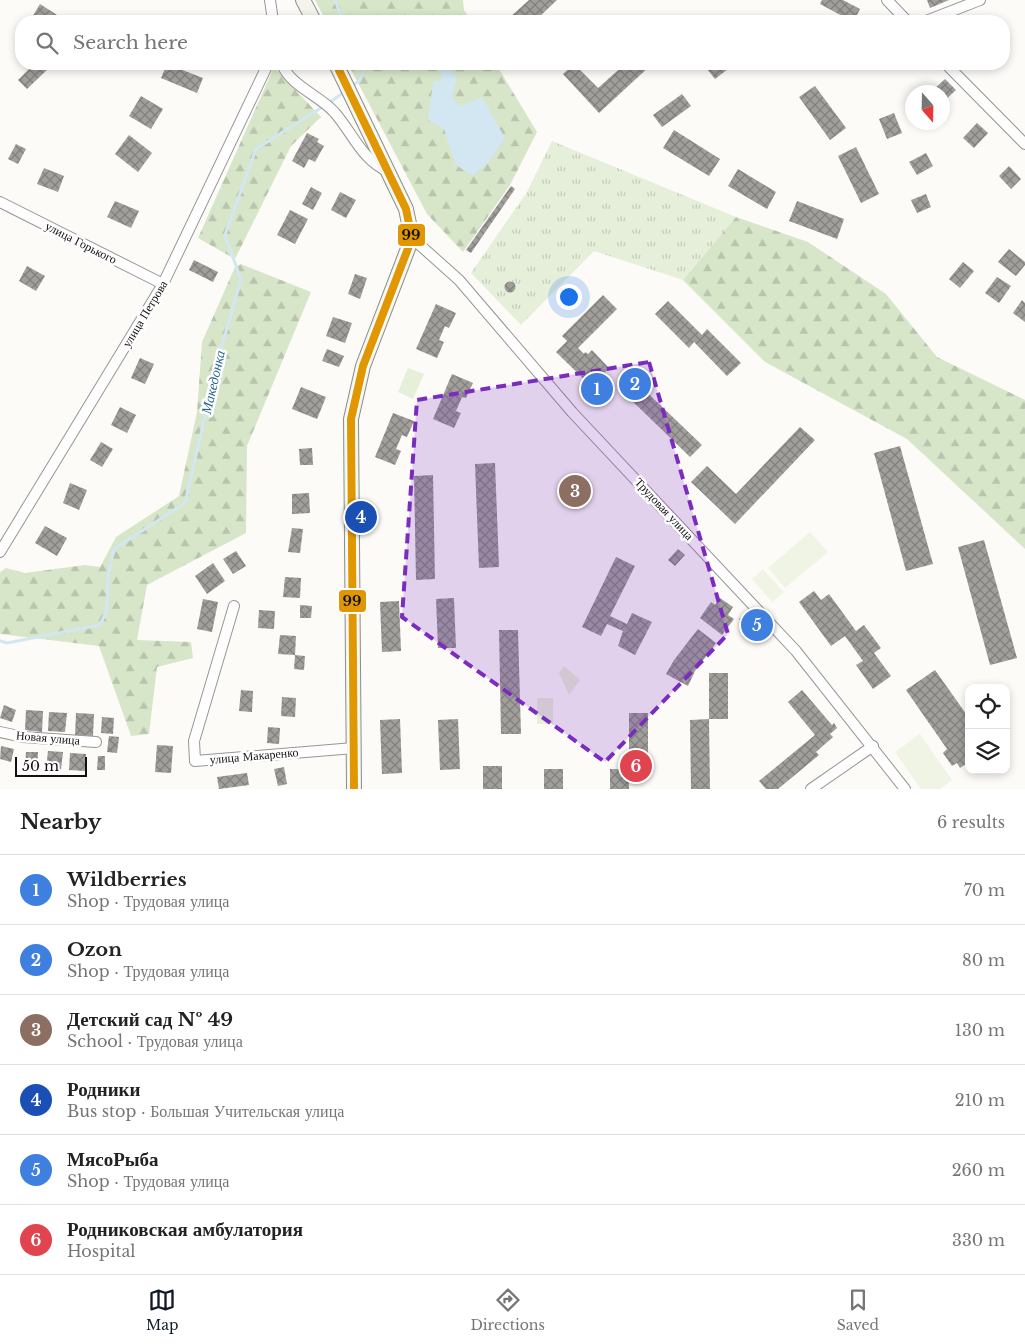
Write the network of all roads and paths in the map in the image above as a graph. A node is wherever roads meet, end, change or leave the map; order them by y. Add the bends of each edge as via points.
1 (270, 0) edge
2 (304, 0) edge
3 (887, 0) edge
4 (980, 0) edge
5 (272, 15) edge
6 (311, 15) edge
7 (901, 15) edge
8 (941, 15) edge
9 (265, 70) edge
10 (287, 70) edge
11 (339, 70) edge
12 (952, 70) edge
13 (1025, 144) edge
14 (390, 172) junction
15 (0, 202) edge
16 (412, 238) junction
17 (163, 284) junction
18 (0, 552) edge
19 (234, 606) dead end
20 (0, 732) edge
21 (96, 742) dead end
22 (872, 746) junction
23 (354, 748) junction
24 (354, 789) edge
25 (811, 789) edge
26 (905, 789) edge

1 - 5 street
2 - 6 main road
3 - 7 street
4 - 8 street
9 - 17 street, улица Петрова
10 - 14 street via 335,113 375,165
11 - 14 main road
12 - 13 street
14 - 16 main road via 406,209
15 - 17 street, улица Горького
16 - 22 street, Трудовая улица via 459,280 572,412 796,651
16 - 23 main road via 363,366 351,419
17 - 18 street, улица Петрова
19 - 23 street, улица Макаренко via 194,742 195,761
20 - 21 street, Новая улица via 23,737
22 - 25 street
22 - 26 street, Трудовая улица
23 - 24 main road

